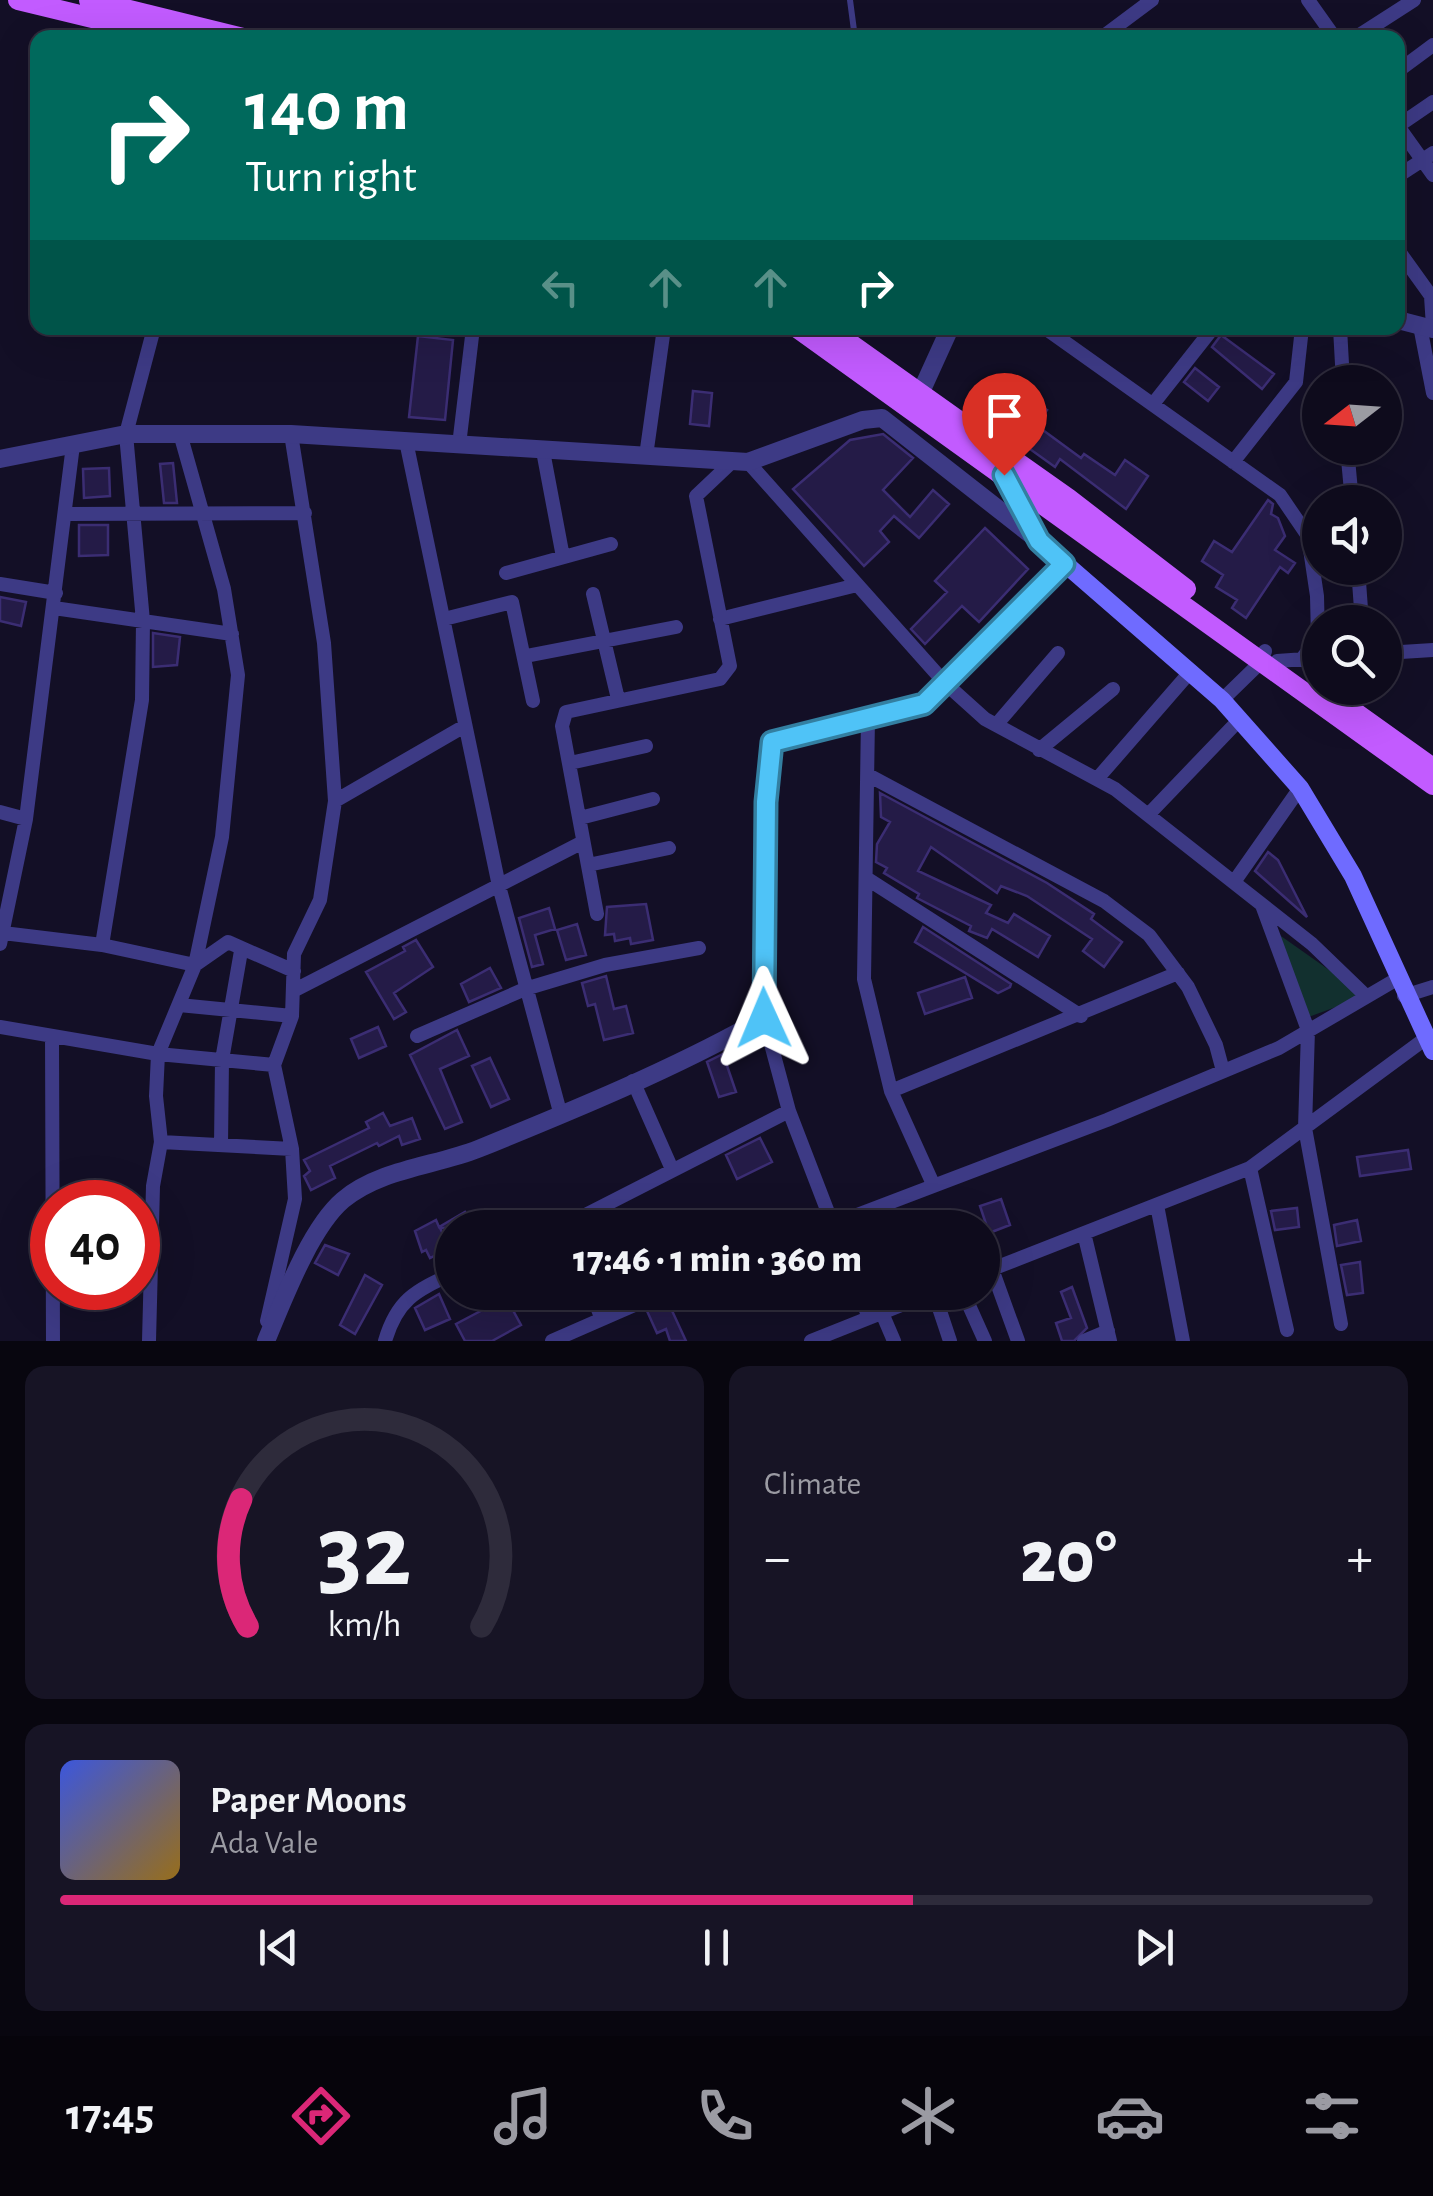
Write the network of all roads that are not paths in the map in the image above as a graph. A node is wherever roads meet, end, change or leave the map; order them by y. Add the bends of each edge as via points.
1 (18, 0) edge
2 (850, 0) edge
3 (1122, 0) edge
4 (1152, 0) edge
5 (1308, 0) edge
6 (1414, 0) edge
7 (94, 5) edge
8 (1128, 18) junction
9 (155, 30) edge
10 (208, 30) edge
11 (854, 30) edge
12 (1112, 30) edge
13 (1329, 30) edge
14 (1367, 30) edge
15 (1433, 46) edge
16 (1405, 65) edge
17 (1433, 102) edge
18 (1405, 121) edge
19 (1405, 133) edge
20 (1428, 156) edge
21 (1405, 171) edge
22 (1433, 176) edge
23 (1405, 260) edge
24 (1429, 327) edge
25 (152, 335) edge
26 (472, 335) edge
27 (663, 335) edge
28 (809, 335) edge
29 (836, 335) edge
30 (946, 335) edge
31 (1055, 335) edge
32 (1208, 335) edge
33 (1301, 335) edge
34 (1340, 335) edge
35 (1342, 365) edge
36 (1433, 393) edge
37 (912, 400) junction
38 (1154, 404) junction
39 (882, 418) junction
40 (126, 434) junction
41 (291, 434) junction
42 (181, 436) junction
43 (406, 441) junction
44 (73, 445) junction
45 (459, 446) junction
46 (543, 451) junction
47 (646, 456) junction
48 (0, 460) edge
49 (740, 461) junction
50 (1234, 462) junction
51 (1004, 475) junction
52 (306, 512) junction
53 (68, 514) junction
54 (133, 515) junction
55 (205, 515) junction
56 (1039, 541) junction
57 (611, 544) dead end
58 (563, 557) junction
59 (1064, 564) junction
60 (506, 573) dead end
61 (0, 584) edge
62 (857, 585) junction
63 (594, 594) dead end
64 (55, 600) junction
65 (444, 618) junction
66 (720, 619) junction
67 (143, 621) junction
68 (676, 627) dead end
69 (232, 634) junction
70 (604, 641) junction
71 (1402, 649) edge
72 (1433, 650) edge
73 (1058, 654) dead end
74 (526, 656) junction
75 (1268, 658) junction
76 (1301, 660) joint
77 (1191, 671) junction
78 (945, 683) junction
79 (1113, 688) dead end
80 (618, 699) junction
81 (1222, 700) junction
82 (533, 701) dead end
83 (868, 718) junction
84 (1240, 719) junction
85 (996, 726) junction
86 (464, 727) junction
87 (646, 746) dead end
88 (1039, 750) junction
89 (570, 763) junction
90 (1433, 768) edge
91 (868, 775) junction
92 (1097, 780) junction
93 (1433, 786) edge
94 (1300, 788) junction
95 (653, 799) dead end
96 (335, 800) junction
97 (0, 812) edge
98 (1148, 815) junction
99 (580, 818) junction
100 (26, 819) junction
101 (582, 842) junction
102 (669, 848) dead end
103 (588, 864) junction
104 (866, 878) junction
105 (1234, 882) junction
106 (499, 886) junction
107 (1262, 904) junction
108 (596, 914) dead end
109 (1, 938) edge
110 (102, 945) junction
111 (699, 948) dead end
112 (242, 951) junction
113 (195, 965) junction
114 (294, 971) junction
115 (1178, 973) junction
116 (1433, 986) edge
117 (1401, 988) junction
118 (525, 989) junction
119 (293, 991) junction
120 (1366, 996) junction
121 (179, 1005) junction
122 (229, 1010) junction
123 (292, 1016) junction
124 (1081, 1016) junction
125 (764, 1018) junction
126 (0, 1027) edge
127 (1308, 1030) junction
128 (52, 1036) junction
129 (417, 1036) dead end
130 (1431, 1043) edge
131 (158, 1054) junction
132 (222, 1060) junction
133 (274, 1065) junction
134 (1223, 1071) junction
135 (633, 1081) junction
136 (891, 1091) junction
137 (789, 1111) junction
138 (560, 1112) junction
139 (1306, 1128) junction
140 (161, 1142) junction
141 (222, 1145) junction
142 (292, 1149) junction
143 (671, 1168) junction
144 (1250, 1168) junction
145 (933, 1184) junction
146 (1156, 1205) junction
147 (594, 1210) edge
148 (824, 1210) edge
149 (869, 1210) edge
150 (1084, 1234) junction
151 (1000, 1266) edge
152 (435, 1283) edge
153 (1000, 1300) edge
154 (598, 1310) edge
155 (619, 1310) edge
156 (871, 1310) edge
157 (890, 1310) edge
158 (940, 1310) edge
159 (972, 1310) edge
160 (875, 1316) junction
161 (601, 1317) junction
162 (1340, 1324) dead end
163 (1287, 1330) dead end
164 (1109, 1336) edge
165 (53, 1341) edge
166 (149, 1341) edge
167 (264, 1341) edge
168 (385, 1341) edge
169 (552, 1341) edge
170 (811, 1341) edge
171 (894, 1341) edge
172 (950, 1341) edge
173 (985, 1341) edge
174 (1018, 1341) edge
175 (1084, 1341) edge
176 (1183, 1341) edge

1 - 7 main road
2 - 11 lane
3 - 8 street
4 - 8 street
5 - 13 street
6 - 14 street
7 - 9 main road
7 - 10 main road
8 - 12 street
15 - 16 street
17 - 18 street
19 - 20 street
20 - 21 street
20 - 22 street
23 - 24 street via 1431,296
24 - 36 street
25 - 40 street
26 - 45 street
27 - 47 street
28 - 37 main road
29 - 37 main road
30 - 37 street
31 - 38 street
32 - 38 street
33 - 50 street via 1296,382
34 - 35 street
37 - 39 street
37 - 51 main road
37 - 75 main road via 1069,499
38 - 50 street
39 - 49 street
39 - 56 street
40 - 42 street
40 - 44 street
40 - 54 street
41 - 42 street
41 - 43 street
41 - 52 street
42 - 55 street
43 - 45 street
43 - 65 street
44 - 48 street
44 - 53 street
45 - 46 street
46 - 47 street
46 - 58 street
47 - 49 street
49 - 62 street
49 - 66 street via 696,496
50 - 76 street via 1280,494 1308,536 1318,638
51 - 56 main road
51 - 75 main road
52 - 55 street
52 - 96 street
53 - 54 street
53 - 64 street
54 - 55 street
54 - 67 street
55 - 69 street
56 - 59 main road
57 - 58 street
58 - 60 street
59 - 77 main road
59 - 78 street
61 - 64 street
62 - 66 street
62 - 78 street
63 - 70 street
64 - 67 street
64 - 100 street
65 - 74 street via 512,602
65 - 86 street
66 - 80 street via 730,666 720,679
67 - 69 street
67 - 110 street via 140,721
68 - 70 street
69 - 113 street via 238,675 222,837
70 - 74 street
70 - 80 street
71 - 72 street
73 - 85 street
74 - 82 street
75 - 76 street
75 - 81 street
75 - 90 main road
75 - 93 main road
77 - 81 main road
77 - 92 street
78 - 83 street via 924,704
78 - 85 street
79 - 88 street
80 - 89 street via 566,712 562,726
81 - 84 main road
83 - 91 street
83 - 125 street via 772,742
84 - 94 main road
84 - 98 street
85 - 88 street
86 - 96 street
86 - 106 street
87 - 89 street
88 - 92 street
89 - 99 street
91 - 104 street
91 - 115 street via 1104,901 1149,935
92 - 98 street
94 - 105 street
94 - 117 main road via 1354,876
95 - 99 street
96 - 114 street via 320,900 294,954
97 - 100 street
98 - 105 street
99 - 101 street
100 - 109 street
101 - 103 street
101 - 106 street
102 - 103 street
103 - 108 street
104 - 124 street
104 - 136 street via 864,979
105 - 107 street
106 - 118 street
106 - 119 street
107 - 120 street
107 - 127 street
109 - 110 street
110 - 113 street
111 - 118 street
112 - 113 street via 228,942
112 - 114 street
112 - 122 street
113 - 121 street
114 - 119 street
115 - 124 street
115 - 134 street
116 - 117 street
117 - 120 street
117 - 130 main road
118 - 129 street
118 - 138 street
119 - 123 street
120 - 127 street
121 - 122 street
121 - 131 street
122 - 123 street
122 - 132 street
123 - 133 street
124 - 136 street
125 - 135 street
125 - 137 street
126 - 128 street
127 - 134 street
127 - 139 street
128 - 131 street
128 - 165 street
130 - 139 street
131 - 132 street
131 - 140 street
132 - 133 street
132 - 141 street
133 - 142 street
134 - 145 street
135 - 138 street
135 - 143 street
136 - 145 street
137 - 143 street
137 - 148 street
138 - 167 street via 478,1149 418,1164 344,1200 319,1231
139 - 144 street
139 - 162 street
140 - 141 street
140 - 166 street via 153,1186
141 - 142 street
142 - 167 street via 296,1199
143 - 147 street
144 - 146 street
144 - 163 street
145 - 149 street
146 - 150 street
146 - 176 street
150 - 151 street
150 - 164 street
152 - 168 street via 403,1299
153 - 174 street
154 - 161 street
155 - 161 street
156 - 160 street
157 - 160 street
158 - 172 street
159 - 173 street
160 - 170 street
160 - 171 street
161 - 169 street
164 - 175 street

